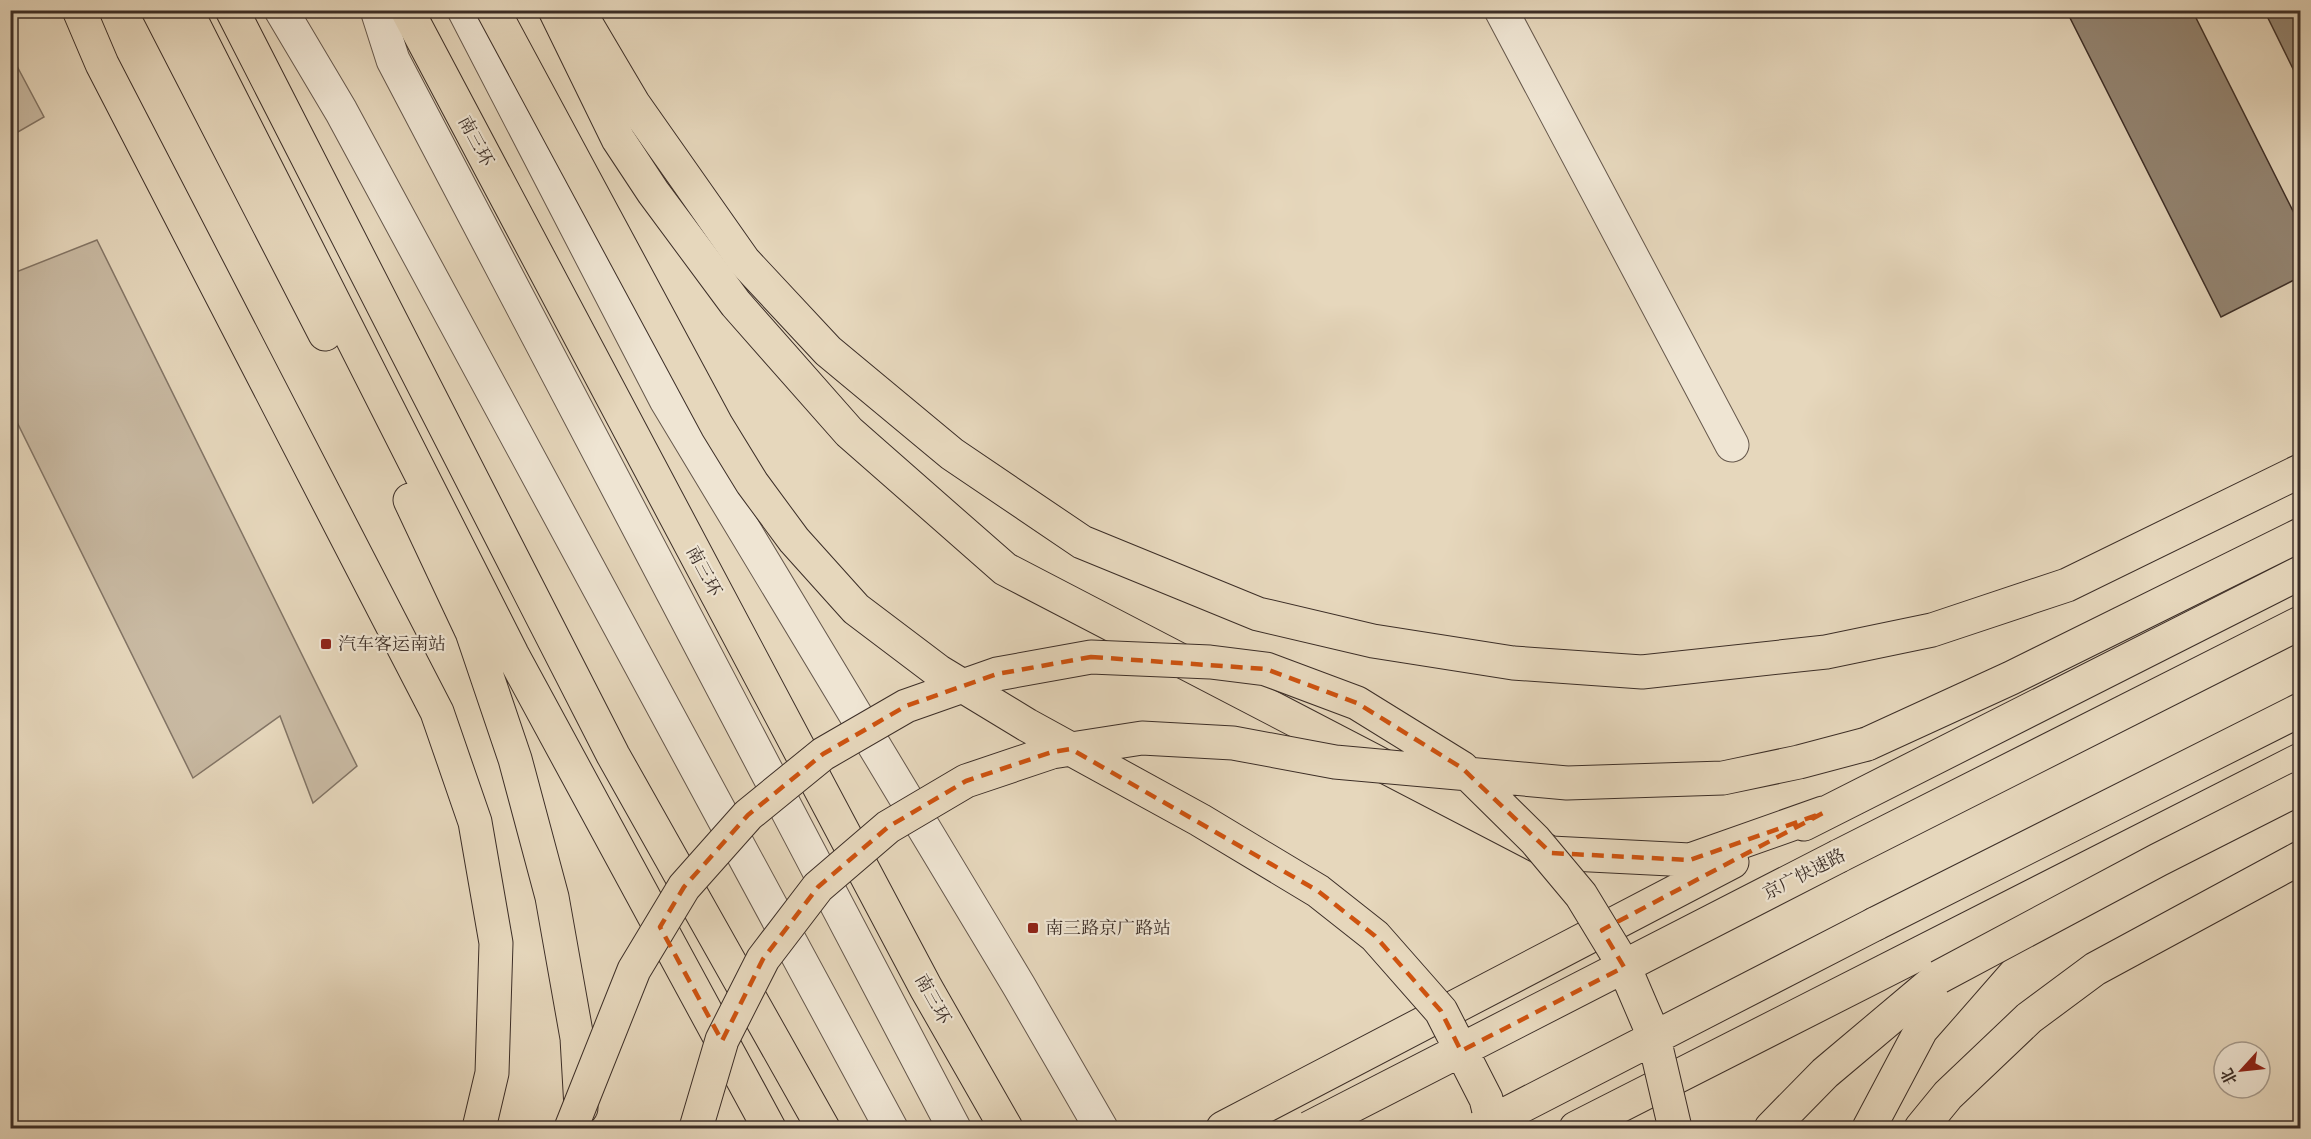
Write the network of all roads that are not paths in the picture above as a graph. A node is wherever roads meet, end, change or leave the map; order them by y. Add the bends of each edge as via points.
1 (79, 10) edge
2 (158, 10) edge
3 (186, 10) edge
4 (232, 10) edge
5 (280, 10) edge
6 (377, 10) edge
7 (406, 10) edge
8 (464, 10) edge
9 (493, 10) edge
10 (555, 10) edge
11 (578, 10) edge
12 (1501, 10) edge
13 (1732, 445) dead end
14 (2301, 471) edge
15 (2301, 535) edge
16 (2301, 573) edge
17 (2301, 623) edge
18 (2301, 710) edge
19 (2301, 760) edge
20 (2301, 788) edge
21 (1823, 813) junction
22 (2301, 858) edge
23 (2061, 881) junction
24 (479, 1128) edge
25 (571, 1128) edge
26 (582, 1128) edge
27 (696, 1128) edge
28 (769, 1128) edge
29 (823, 1128) edge
30 (891, 1128) edge
31 (954, 1128) edge
32 (1006, 1128) edge
33 (1101, 1128) edge
34 (1223, 1128) edge
35 (1309, 1128) edge
36 (1479, 1128) edge
37 (1493, 1128) edge
38 (1576, 1128) edge
39 (1675, 1128) edge
40 (1771, 1128) edge
41 (1869, 1128) edge
42 (1921, 1128) edge

1 - 24 main road via 102,64 437,712 475,822 496,943 492,1073
2 - 26 main road, bridge via 409,498 472,632 515,759 552,897 578,1038
3 - 28 main road via 512,654
4 - 29 main road, bridge via 613,755
5 - 30 street via 346,122
6 - 31 street via 393,60
7 - 32 main road, 南三环, bridge via 921,978
8 - 33 street via 666,400
9 - 37 main road, bridge via 717,426 794,540 856,609 938,671 1318,891 1375,936 1441,1011 1486,1099
10 - 21 main road via 618,139 735,304 849,432 1005,569 1551,853 1690,860
11 - 14 main road via 633,103 744,261 828,351 952,454 1082,542 1258,614 1373,640 1513,663 1642,672 1826,652 1932,630 2067,585
12 - 13 street
15 - 27 main road, bridge via 2011,678 1867,744 1723,778 1567,783 1335,762 1233,743 1142,738 1052,752 966,781 888,827 818,887 763,959 722,1040
16 - 21 main road
17 - 35 main road, 京广快速路, bridge
18 - 36 main road, bridge
19 - 23 main road
20 - 40 main road, bridge via 1939,977 1825,1073
21 - 34 main road
22 - 42 main road via 2095,969 2029,1018 1948,1095
23 - 38 main road
23 - 41 main road via 1981,960 1921,1030
25 - 39 main road, bridge via 634,970 684,888 748,815 822,754 906,706 997,674 1091,657 1209,662 1266,669 1357,703 1462,768 1535,840 1581,895 1623,964 1653,1034

